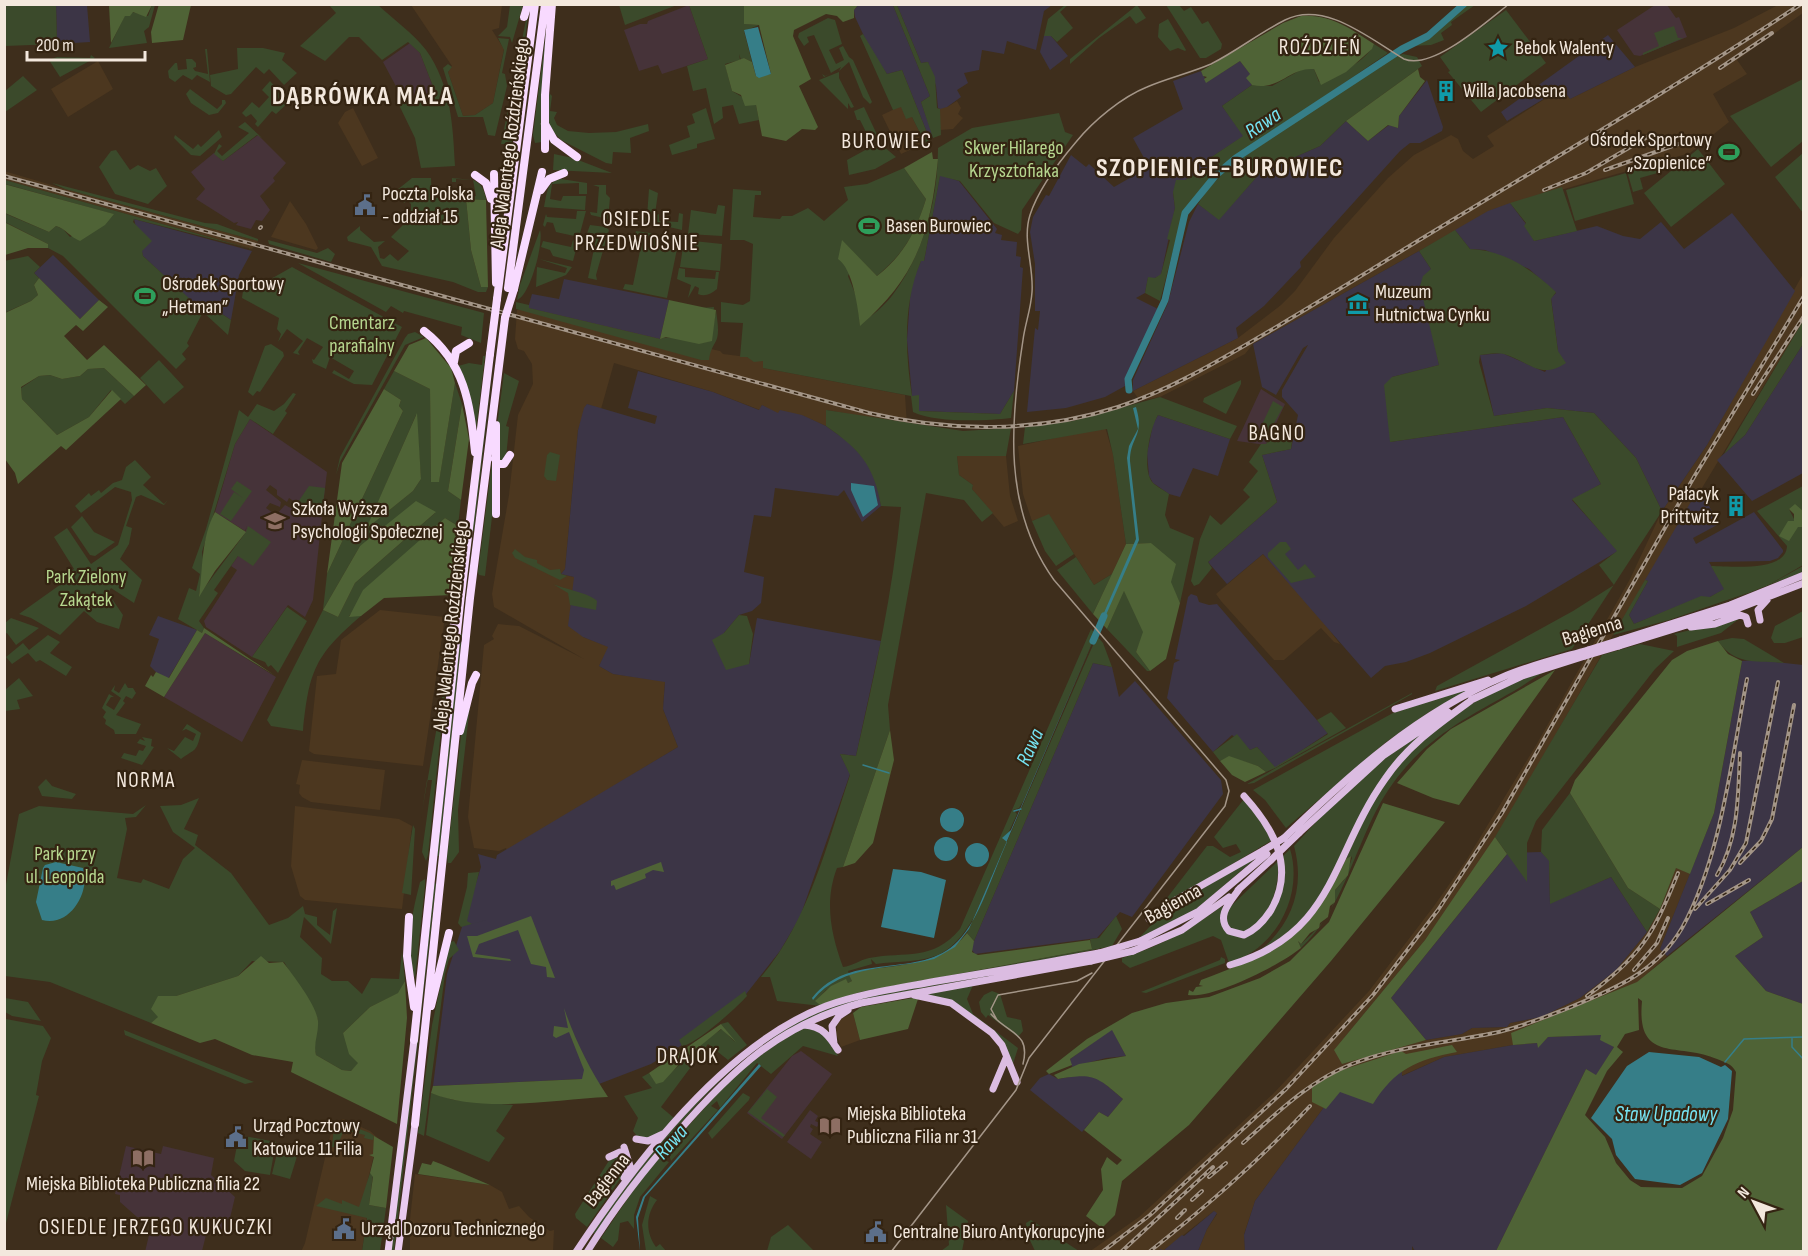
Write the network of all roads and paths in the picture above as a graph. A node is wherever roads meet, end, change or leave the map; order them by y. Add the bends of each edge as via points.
1 (528, 4) edge
2 (535, 4) edge
3 (545, 4) edge
4 (552, 4) edge
5 (524, 17) dead end
6 (544, 122) junction
7 (545, 149) dead end
8 (577, 157) dead end
9 (542, 172) dead end
10 (564, 173) dead end
11 (494, 174) dead end
12 (475, 175) dead end
13 (538, 193) junction
14 (494, 215) junction
15 (497, 286) junction
16 (511, 288) junction
17 (424, 331) dead end
18 (469, 343) dead end
19 (454, 362) junction
20 (497, 379) junction
21 (510, 455) dead end
22 (495, 459) junction
23 (477, 462) junction
24 (496, 514) dead end
25 (1803, 575) edge
26 (1803, 583) edge
27 (1777, 594) junction
28 (460, 603) junction
29 (1760, 620) dead end
30 (1748, 624) dead end
31 (1683, 627) junction
32 (1619, 643) junction
33 (1577, 656) junction
34 (446, 662) dead end
35 (476, 675) dead end
36 (1505, 676) junction
37 (1473, 699) junction
38 (1395, 709) dead end
39 (454, 749) junction
40 (1244, 796) dead end
41 (1267, 855) junction
42 (1240, 888) junction
43 (409, 917) dead end
44 (1149, 920) dead end
45 (449, 933) dead end
46 (1230, 965) dead end
47 (912, 994) junction
48 (861, 1003) junction
49 (416, 1020) junction
50 (426, 1025) junction
51 (801, 1025) junction
52 (414, 1040) joint
53 (1006, 1056) junction
54 (1017, 1082) dead end
55 (993, 1089) dead end
56 (415, 1124) joint
57 (670, 1129) junction
58 (636, 1139) dead end
59 (609, 1157) dead end
60 (616, 1193) junction
61 (388, 1251) edge
62 (399, 1251) edge
63 (576, 1251) edge
64 (587, 1251) edge

1 - 5 highway
2 - 15 highway, Aleja Walentego Roździeńskiego
3 - 16 highway, Aleja Walentego Roździeńskiego
4 - 6 highway
6 - 7 highway
6 - 8 highway via 554,140
9 - 13 highway
10 - 13 highway via 549,179
11 - 14 highway
12 - 14 highway via 488,187
13 - 16 highway
14 - 15 highway
15 - 23 highway, Aleja Walentego Roździeńskiego, bridge
16 - 20 highway, Aleja Walentego Roździeńskiego, bridge
17 - 19 highway
18 - 19 highway via 456,351
19 - 23 highway via 473,423
20 - 22 highway
20 - 39 highway, Aleja Walentego Roździeńskiego
21 - 22 highway via 504,464
22 - 24 highway
23 - 28 highway, Aleja Walentego Roździeńskiego
25 - 32 main road, Bagienna
26 - 27 main road, Bagienna
27 - 29 main road via 1761,605
27 - 31 main road, Bagienna
28 - 34 highway
28 - 49 highway, Aleja Walentego Roździeńskiego
30 - 31 main road via 1746,617 1740,615 1715,624
31 - 32 main road, Bagienna
32 - 33 main road, Bagienna, bridge
33 - 36 main road, Bagienna
33 - 37 main road, Bagienna
35 - 39 highway
36 - 38 main road
36 - 41 main road, Bagienna, bridge via 1449,703 1410,728 1363,764
37 - 41 main road, Bagienna, bridge via 1390,750 1299,833
37 - 46 main road via 1413,745 1385,778 1325,895 1308,918 1274,946
39 - 50 highway, Aleja Walentego Roździeńskiego
40 - 42 main road via 1273,832 1282,875 1265,919 1252,931 1238,935 1226,928 1223,918
41 - 42 main road, Bagienna
41 - 44 main road via 1174,901
41 - 57 main road, Bagienna, bridge via 1208,905 1140,941 1099,953 881,991 818,1009 774,1032 741,1056
42 - 47 main road, Bagienna, bridge via 1190,926 1132,951
43 - 49 highway via 407,956
45 - 50 highway
47 - 48 main road, Bagienna
47 - 53 main road via 958,1007 995,1036
48 - 51 main road, Bagienna
48 - 51 main road via 834,1021 831,1032 836,1047 820,1028
49 - 52 highway, Aleja Walentego Roździeńskiego
50 - 56 highway, Aleja Walentego Roździeńskiego
51 - 64 main road, Bagienna via 754,1055 711,1094 633,1185
52 - 61 highway, Aleja Walentego Roździeńskiego
53 - 54 main road
53 - 55 main road
56 - 62 highway, Aleja Walentego Roździeńskiego
57 - 58 main road via 651,1140
57 - 60 main road, Bagienna
59 - 60 main road via 625,1150 630,1166
60 - 63 main road, Bagienna

